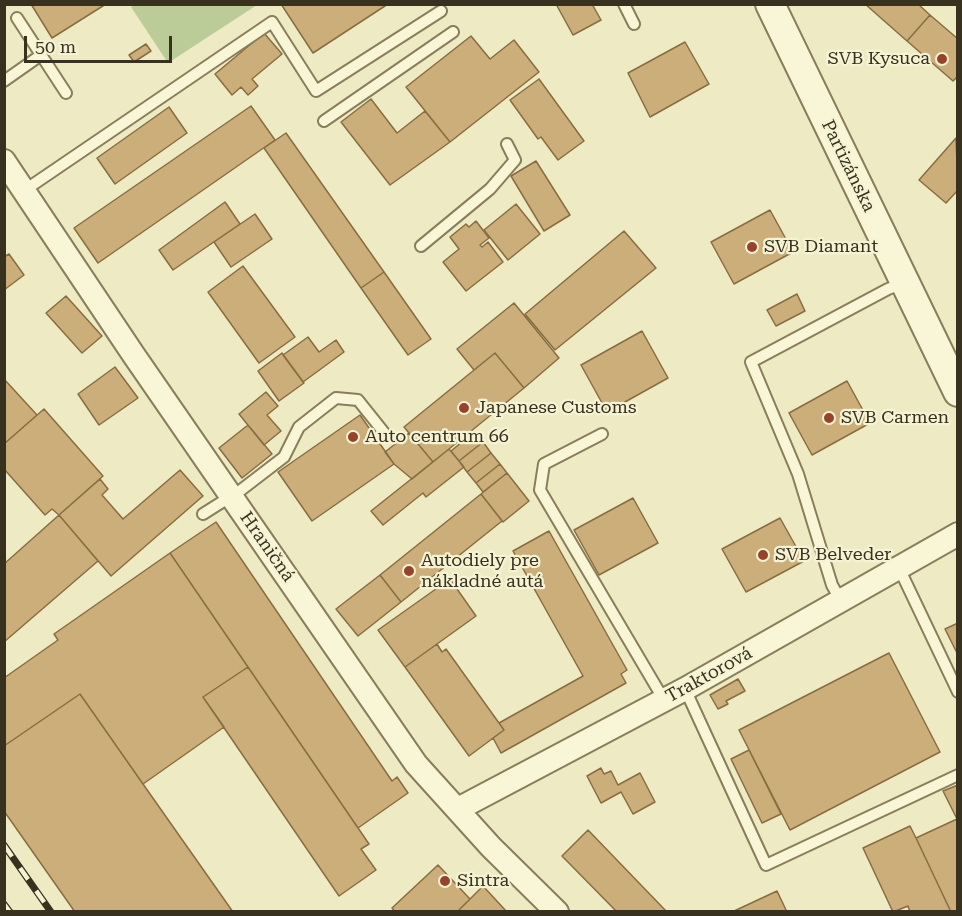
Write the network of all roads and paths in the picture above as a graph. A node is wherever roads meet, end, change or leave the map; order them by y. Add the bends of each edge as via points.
1 (624, 4) edge
2 (770, 4) edge
3 (441, 11) dead end
4 (17, 18) dead end
5 (634, 24) dead end
6 (453, 32) dead end
7 (41, 56) junction
8 (4, 81) edge
9 (66, 93) dead end
10 (324, 121) dead end
11 (507, 144) dead end
12 (4, 161) edge
13 (25, 190) junction
14 (421, 246) dead end
15 (904, 283) junction
16 (957, 392) edge
17 (602, 434) dead end
18 (386, 435) dead end
19 (232, 496) junction
20 (203, 514) dead end
21 (957, 534) edge
22 (899, 568) junction
23 (841, 601) junction
24 (685, 689) junction
25 (957, 692) edge
26 (664, 700) junction
27 (957, 776) edge
28 (458, 809) junction
29 (557, 912) edge

1 - 5 lane
2 - 15 street, Partizánska
3 - 13 lane via 316,91 272,22
4 - 7 lane
6 - 10 lane
7 - 8 lane
7 - 9 lane
11 - 14 lane via 515,160 490,189
12 - 13 street, Hraničná
13 - 19 street, Hraničná
15 - 16 street, Partizánska
15 - 23 lane via 751,362 798,474 832,585
17 - 26 lane via 544,464 540,490
18 - 19 lane via 358,400 336,398 299,427 284,457
19 - 20 lane
19 - 28 street, Hraničná via 416,764
21 - 22 street, Traktorová
22 - 23 street, Traktorová
22 - 25 lane
23 - 24 street, Traktorová
24 - 26 street, Traktorová
24 - 27 lane via 765,865
26 - 28 street, Traktorová
28 - 29 street, Hraničná

